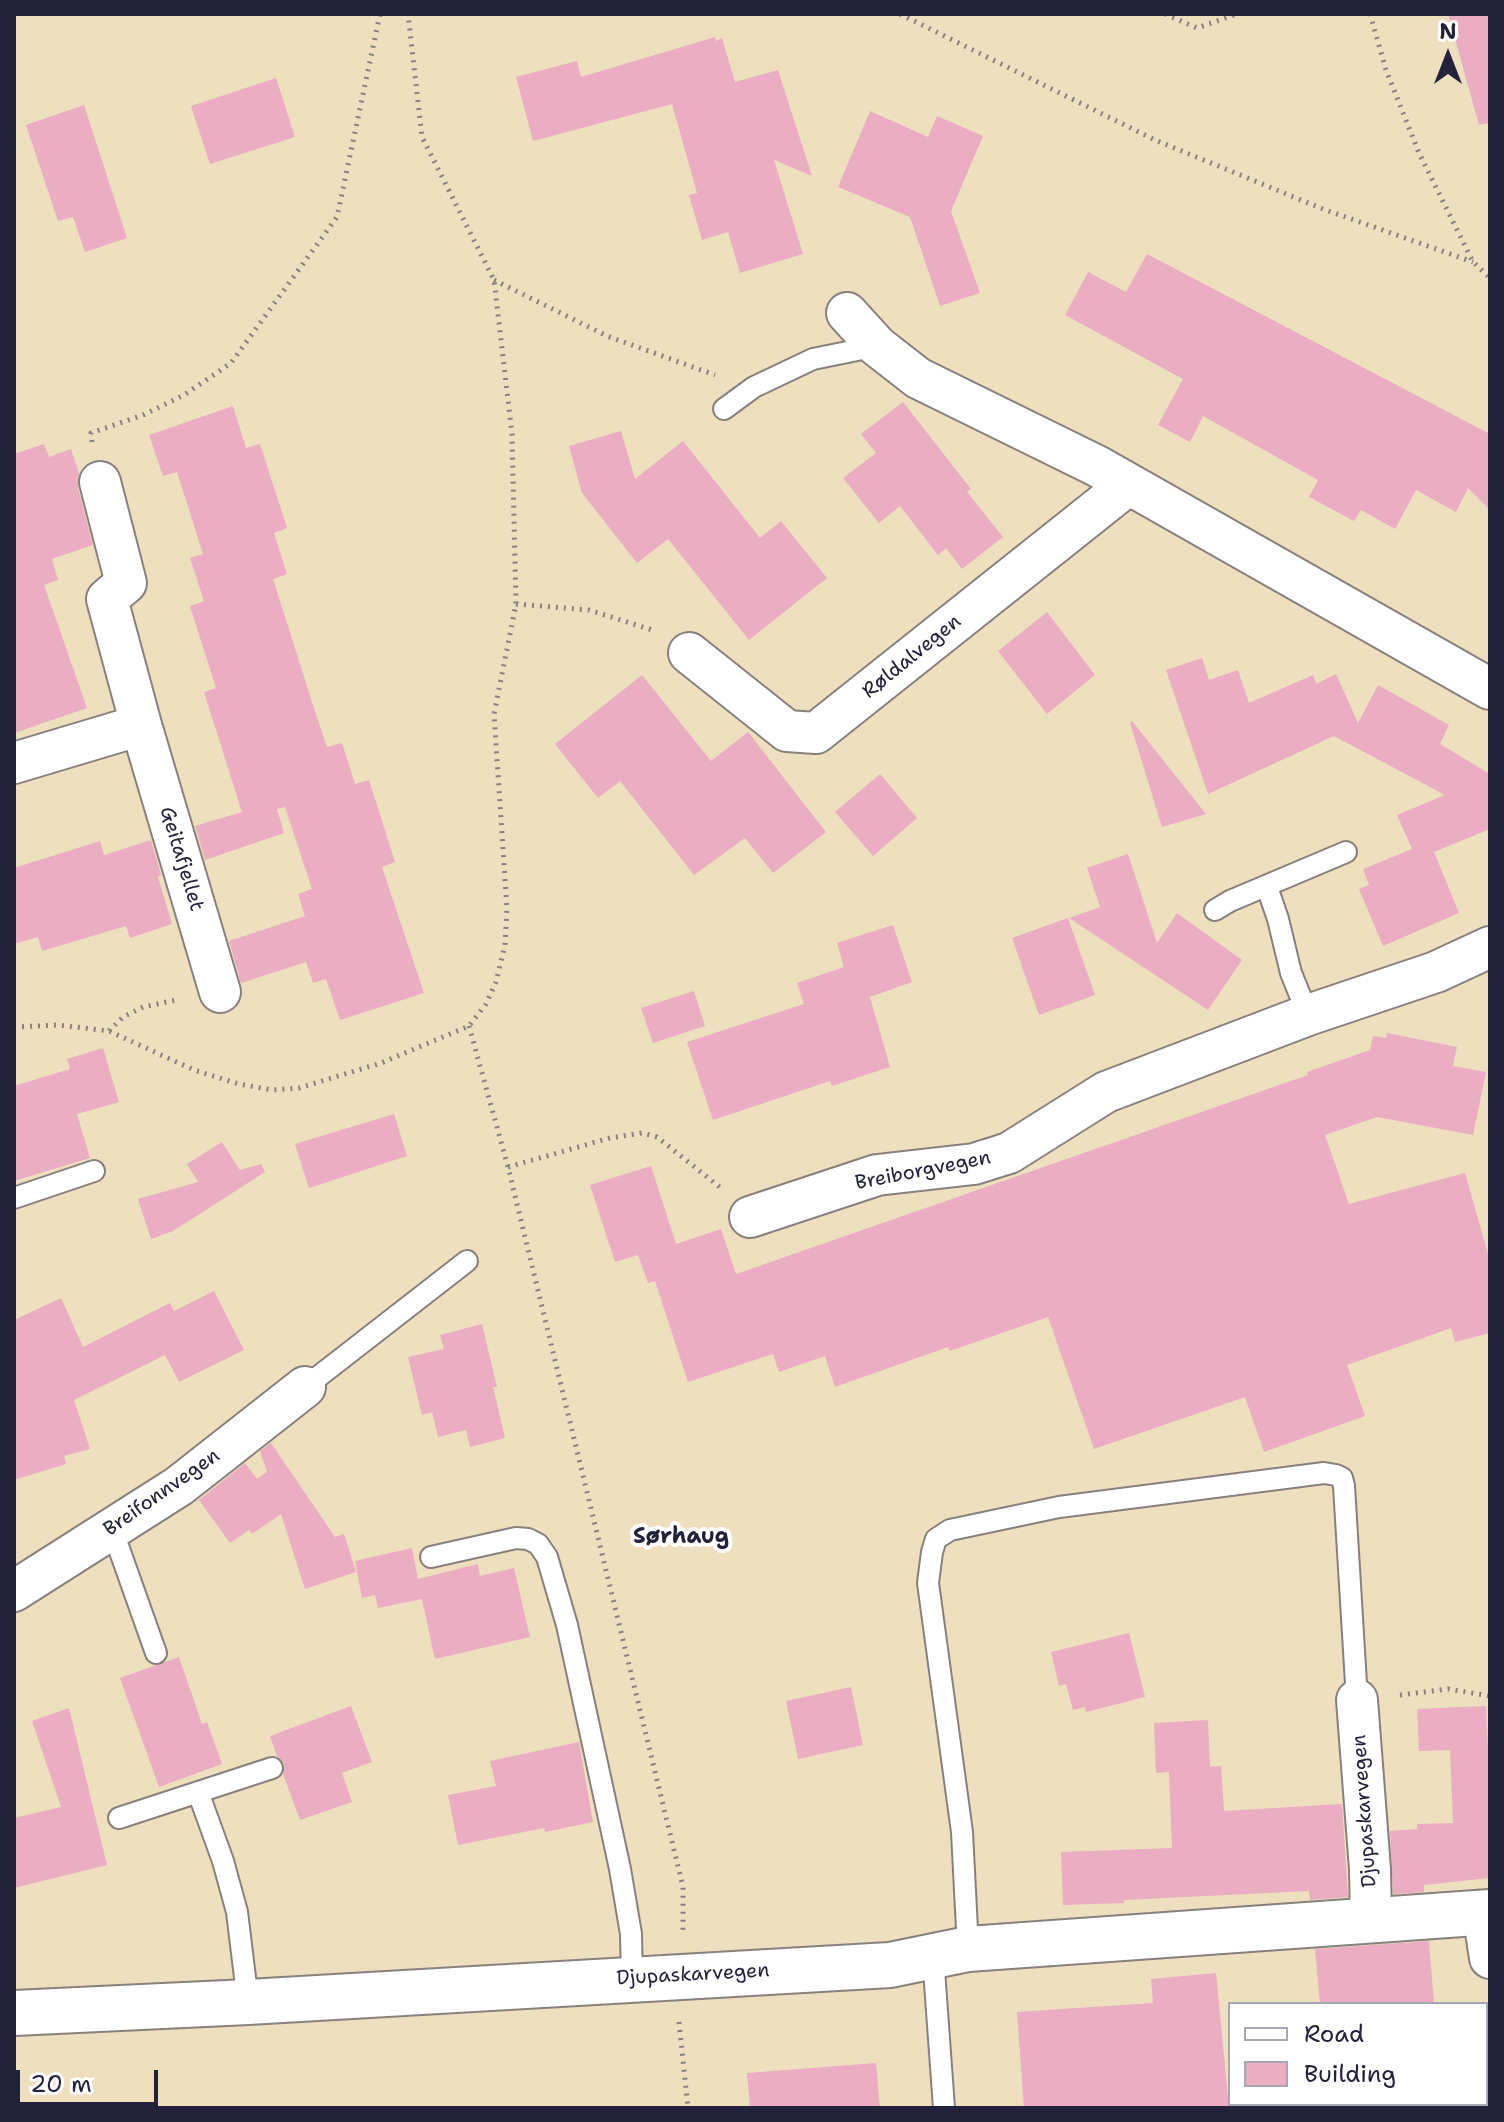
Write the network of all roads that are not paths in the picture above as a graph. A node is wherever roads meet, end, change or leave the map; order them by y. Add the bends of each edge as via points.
1 (847, 313) dead end
2 (877, 346) junction
3 (724, 409) dead end
4 (100, 482) road end
5 (1129, 484) junction
6 (689, 653) road end
7 (1490, 689) edge
8 (141, 725) junction
9 (14, 763) edge
10 (1346, 852) dead end
11 (1267, 887) junction
12 (1215, 910) dead end
13 (1490, 947) edge
14 (220, 992) road end
15 (1308, 1015) junction
16 (94, 1171) dead end
17 (14, 1198) edge
18 (750, 1217) road end
19 (467, 1261) dead end
20 (305, 1387) joint
21 (112, 1529) junction
22 (431, 1557) dead end
23 (14, 1591) edge
24 (156, 1653) dead end
25 (1357, 1700) joint
26 (272, 1768) dead end
27 (198, 1792) junction
28 (119, 1818) dead end
29 (1486, 1912) edge
30 (1371, 1921) junction
31 (951, 1953) junction
32 (1490, 1958) edge
33 (632, 1979) junction
34 (248, 2002) junction
35 (14, 2013) edge
36 (944, 2108) edge

1 - 2 street
2 - 3 lane via 813,359 754,387
2 - 5 street via 918,378
4 - 8 street, Geitafjellet via 126,583 107,599
5 - 6 street, Røldalvegen via 816,733 787,731
5 - 7 street
8 - 9 street
8 - 14 street, Geitafjellet
10 - 11 lane
11 - 12 lane
11 - 15 lane
13 - 15 street, Breiborgvegen via 1436,972
15 - 18 street, Breiborgvegen via 1106,1092 1009,1153 974,1164 877,1175
16 - 17 lane
19 - 20 lane
20 - 21 street, Breifonnvegen via 179,1486
21 - 23 street, Breifonnvegen
21 - 24 lane
22 - 33 lane via 516,1538 538,1544 547,1557 620,1869
25 - 30 street, Djupaskarvegen
25 - 31 lane via 1344,1486 1336,1475 1059,1507 950,1530 936,1539 928,1583 962,1832
26 - 27 lane
27 - 28 lane
27 - 34 lane via 237,1912
29 - 30 street, Djupaskarvegen
29 - 32 street
30 - 31 street, Djupaskarvegen
31 - 33 street, Djupaskarvegen via 890,1965
31 - 36 lane
33 - 34 street, Djupaskarvegen
34 - 35 street, Djupaskarvegen

